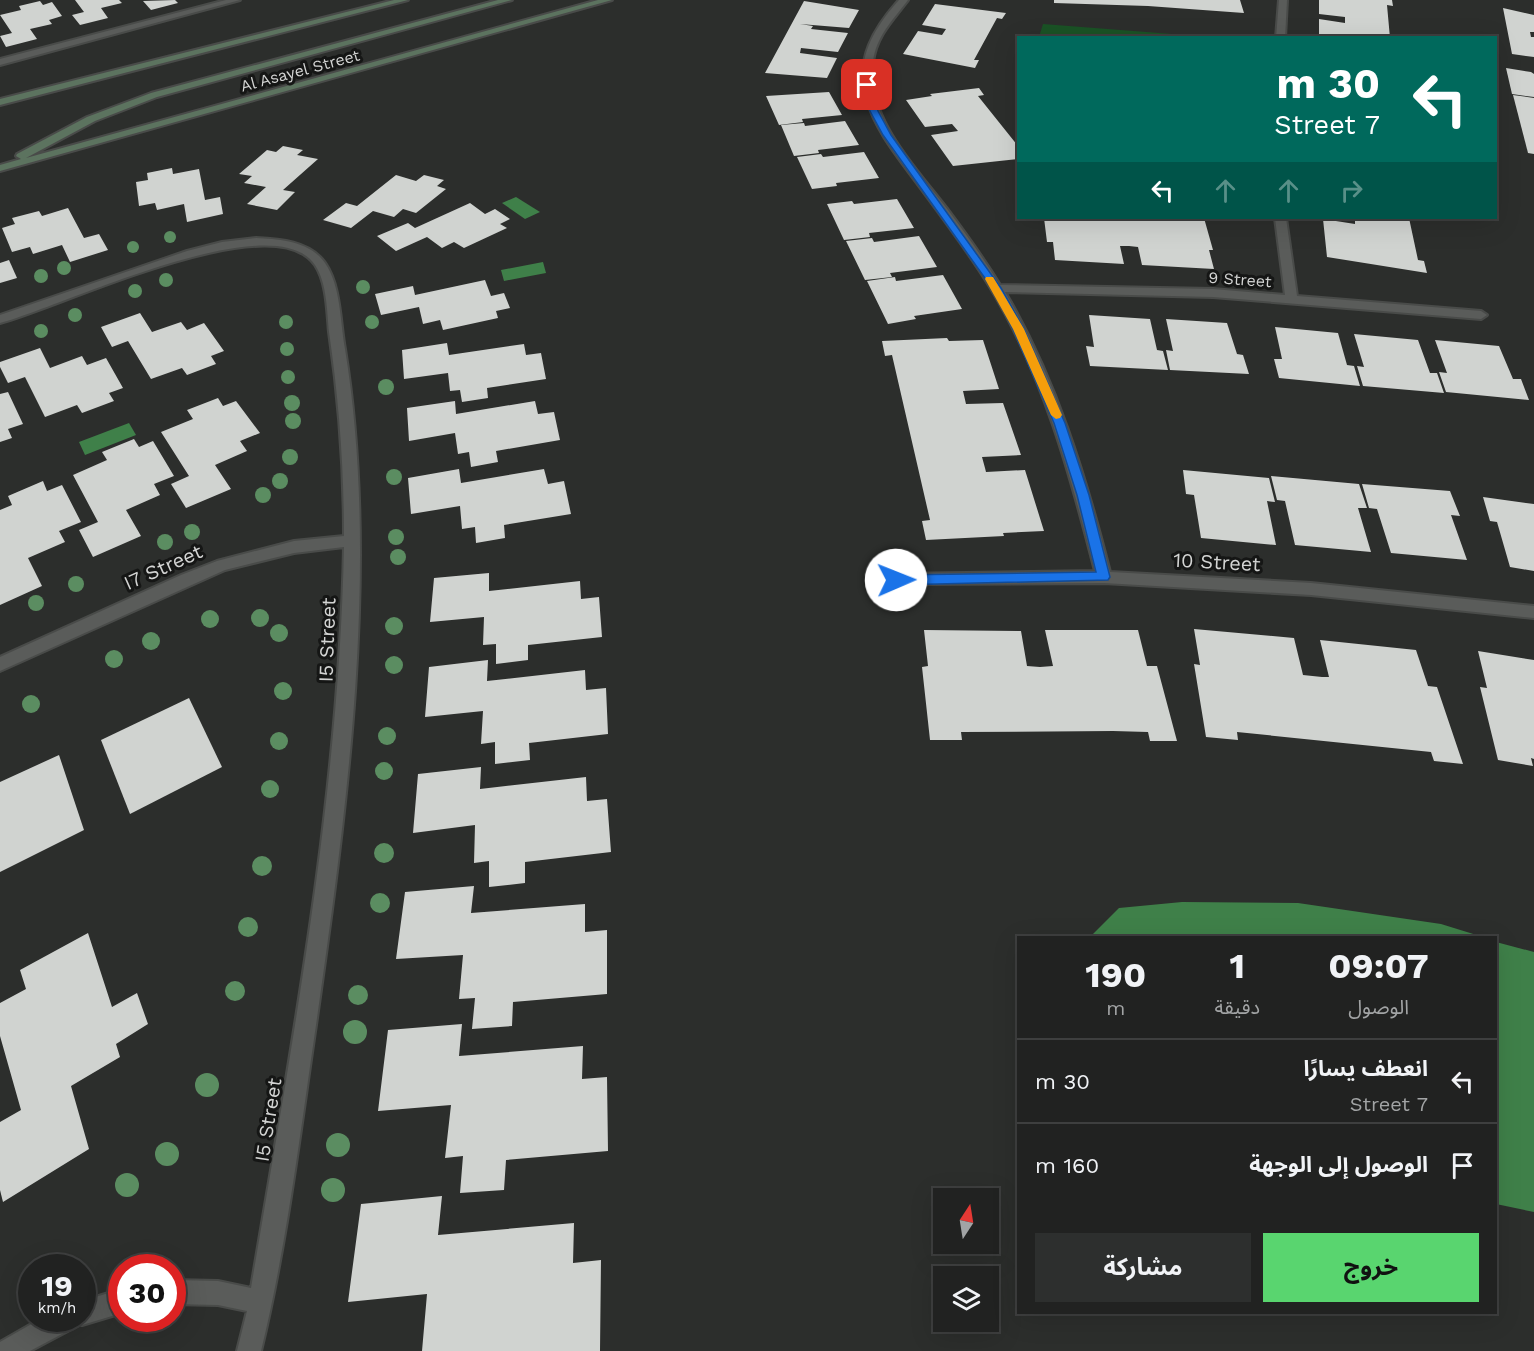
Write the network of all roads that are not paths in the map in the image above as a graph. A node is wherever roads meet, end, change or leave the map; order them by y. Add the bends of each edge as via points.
1 (236, 0) edge
2 (404, 0) edge
3 (508, 0) edge
4 (608, 0) edge
5 (904, 0) edge
6 (1283, 0) edge
7 (349, 4) dead end
8 (303, 25) junction
9 (1280, 36) edge
10 (0, 62) edge
11 (0, 102) edge
12 (2, 167) edge
13 (1281, 219) edge
14 (996, 288) junction
15 (1290, 298) junction
16 (1481, 315) dead end
17 (0, 319) edge
18 (352, 541) junction
19 (1104, 577) junction
20 (896, 580) dead end
21 (1534, 612) edge
22 (0, 664) edge
23 (186, 1292) edge
24 (261, 1302) junction
25 (41, 1332) edge
26 (9, 1351) edge
27 (249, 1351) edge

1 - 10 street
2 - 8 main road
3 - 12 main road via 154,95 60,133
4 - 12 main road, Al Asayel Street
5 - 14 street via 886,18 867,60 867,85 874,111
6 - 9 street
7 - 8 main road
8 - 11 main road
13 - 15 street
14 - 15 street, 9 Street
14 - 19 street via 1040,374 1059,423
15 - 16 street, 9 Street
17 - 18 street, I5 Street via 221,245 251,242 302,250 318,261 326,276 341,358
18 - 22 street, I7 Street via 294,547 222,564
18 - 24 street, I5 Street via 348,676 332,843
19 - 20 street, 10 Street
19 - 21 street, 10 Street via 1311,589
23 - 24 street via 218,1293
24 - 27 street, I5 Street
25 - 26 street

